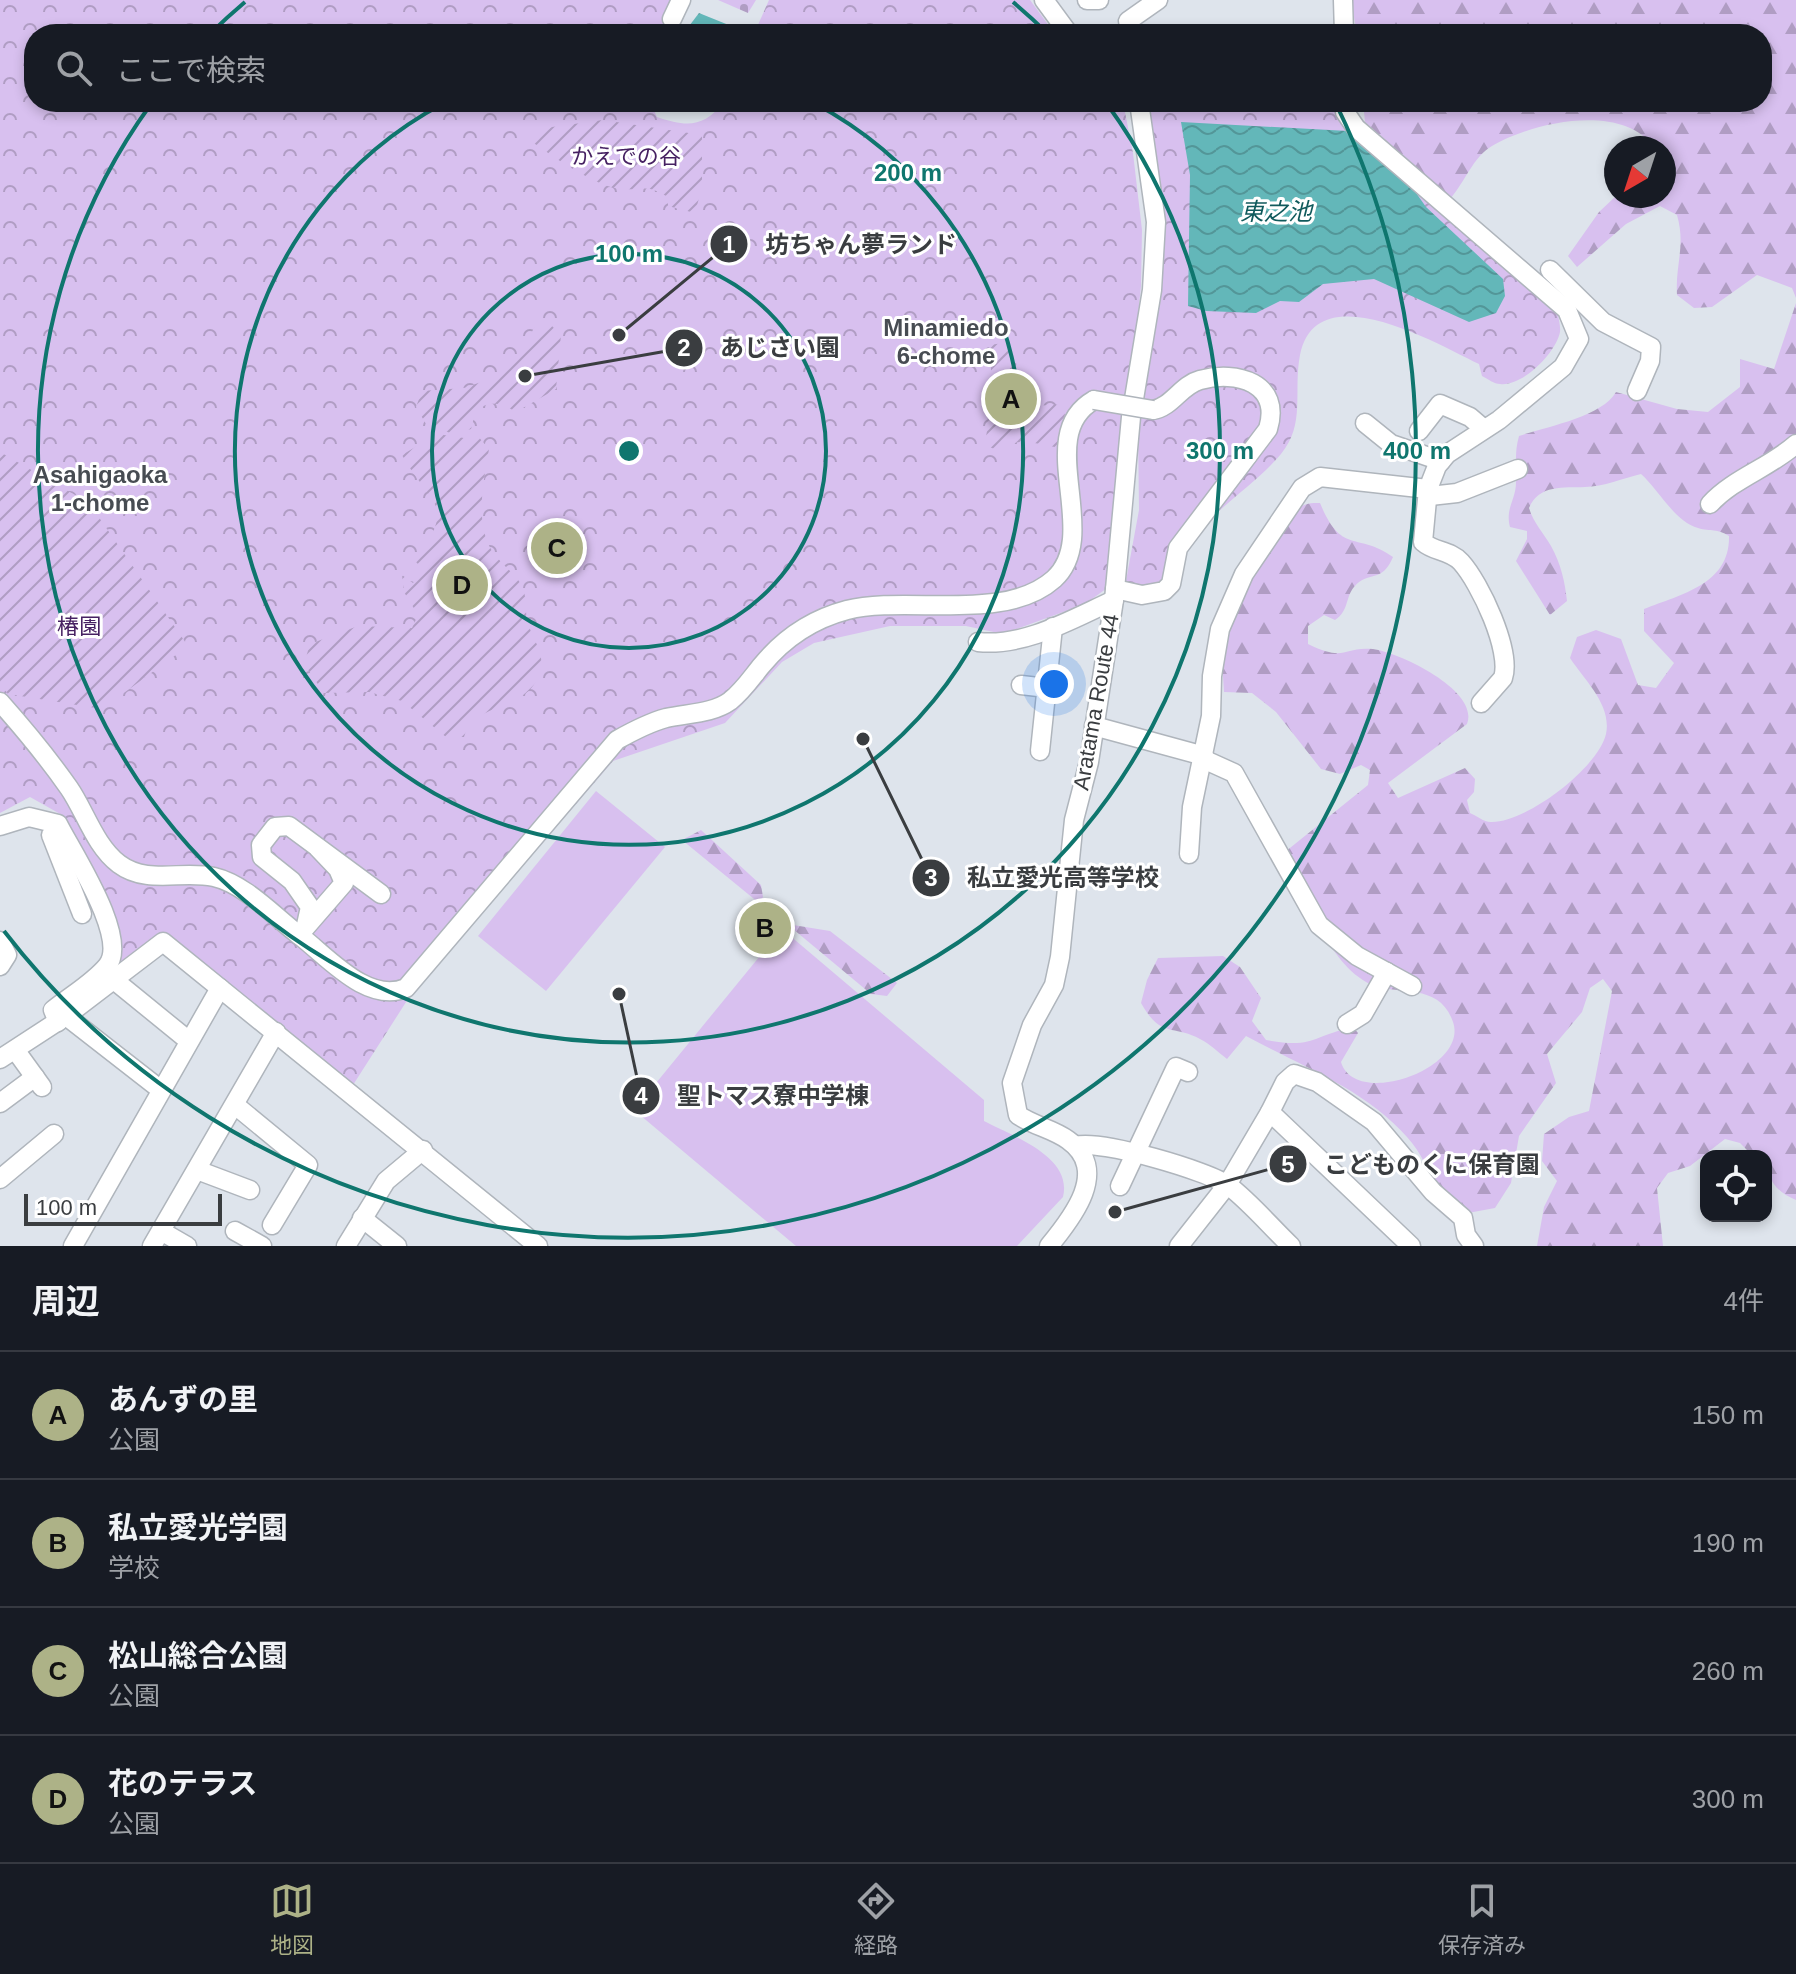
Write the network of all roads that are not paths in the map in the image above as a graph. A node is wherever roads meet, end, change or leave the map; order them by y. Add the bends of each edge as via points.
1 (681, 0) edge
2 (1044, 0) edge
3 (1087, 0) edge
4 (1099, 0) edge
5 (1158, 0) edge
6 (1343, 0) edge
7 (672, 19) dead end
8 (1128, 21) dead end
9 (1062, 24) edge
10 (1344, 24) edge
11 (1141, 112) edge
12 (1345, 112) edge
13 (1550, 270) dead end
14 (1637, 391) dead end
15 (1365, 423) dead end
16 (1484, 429) junction
17 (1419, 431) dead end
18 (1796, 444) edge
19 (1441, 461) junction
20 (1518, 469) dead end
21 (1429, 492) junction
22 (1710, 504) dead end
23 (1115, 594) junction
24 (1053, 627) junction
25 (978, 642) dead end
26 (1021, 685) dead end
27 (1047, 688) junction
28 (0, 702) edge
29 (1481, 703) dead end
30 (1094, 726) junction
31 (1040, 751) dead end
32 (1203, 758) junction
33 (43, 819) junction
34 (0, 826) edge
35 (318, 848) junction
36 (1189, 854) dead end
37 (292, 881) junction
38 (339, 890) junction
39 (82, 914) dead end
40 (302, 930) junction
41 (0, 941) edge
42 (0, 966) edge
43 (1387, 972) junction
44 (114, 980) junction
45 (1412, 986) dead end
46 (220, 988) junction
47 (62, 1019) junction
48 (1347, 1024) dead end
49 (276, 1032) junction
50 (189, 1041) junction
51 (8, 1055) edge
52 (1188, 1072) dead end
53 (161, 1090) junction
54 (0, 1103) edge
55 (235, 1105) junction
56 (1270, 1112) junction
57 (54, 1134) dead end
58 (1076, 1146) junction
59 (423, 1150) junction
60 (1134, 1153) junction
61 (197, 1170) junction
62 (1, 1178) edge
63 (1227, 1185) junction
64 (1120, 1186) dead end
65 (250, 1190) dead end
66 (15, 1193) dead end
67 (362, 1218) junction
68 (272, 1225) dead end
69 (235, 1231) dead end
70 (156, 1238) edge
71 (73, 1246) edge
72 (187, 1246) edge
73 (262, 1246) edge
74 (346, 1246) edge
75 (397, 1246) edge
76 (538, 1246) edge
77 (1049, 1246) edge
78 (1179, 1246) edge
79 (1291, 1246) edge
80 (1411, 1246) edge
81 (1474, 1246) edge

1 - 7 street
2 - 9 street
3 - 4 street
5 - 8 street
6 - 10 street
11 - 23 street, Aratama Route 44 via 1153,183 1156,255 1131,417
12 - 16 street via 1356,128 1567,310 1579,339 1563,367
13 - 14 street via 1603,322 1651,347
15 - 19 street via 1391,444
16 - 17 street via 1440,404
16 - 19 street
18 - 22 street via 1775,462 1725,488
19 - 21 street
20 - 21 street via 1457,493
21 - 29 street via 1423,542 1451,553 1464,565 1504,648 1503,678
21 - 32 street via 1339,476 1320,477 1302,488 1244,574 1220,629
23 - 24 street
23 - 30 street, Aratama Route 44
23 - 40 street, bridge via 1157,595 1171,584 1178,548 1268,429 1271,404 1255,383 1199,380 1153,410 1094,400 1079,408 1070,432 1069,552 1057,576 1008,599 875,606 820,618 785,641 728,702 649,723 617,740 406,988 373,991
24 - 25 street via 1008,642
24 - 27 street
26 - 27 street
27 - 31 street
28 - 40 street via 69,787 117,863 148,876 204,876 227,882
30 - 32 street
30 - 58 street, Aratama Route 44 via 1074,820 1054,985 1032,1025 1012,1083 1018,1115
32 - 36 street
32 - 43 street via 1234,773 1319,925
33 - 34 street via 29,817
33 - 39 street
33 - 47 street via 58,824 109,924 113,947 109,965 53,1010
35 - 37 street via 289,826 275,827 261,845 262,857
35 - 38 street via 338,869
35 - 38 street via 379,897 361,887
37 - 38 street via 322,898
37 - 40 street via 310,907
38 - 40 street
41 - 42 street via 7,955
43 - 45 street
43 - 48 street via 1363,1014
44 - 46 street via 163,942
44 - 47 street
44 - 50 street
46 - 49 street
46 - 50 street
47 - 51 street
47 - 53 street
49 - 55 street
49 - 59 street
50 - 53 street
51 - 54 street via 39,1082
52 - 60 street via 1176,1067
53 - 71 street
55 - 61 street
55 - 68 street via 308,1165
56 - 63 street
56 - 80 street
56 - 81 street via 1294,1074 1317,1082 1374,1122 1433,1192 1463,1218
57 - 62 street
58 - 60 street
58 - 77 street via 1088,1180 1078,1208
59 - 67 street via 386,1181
59 - 76 street
60 - 63 street
60 - 64 street
61 - 65 street
61 - 70 street
62 - 66 street
63 - 78 street
63 - 79 street
67 - 74 street
67 - 75 street
69 - 73 street
70 - 72 street

